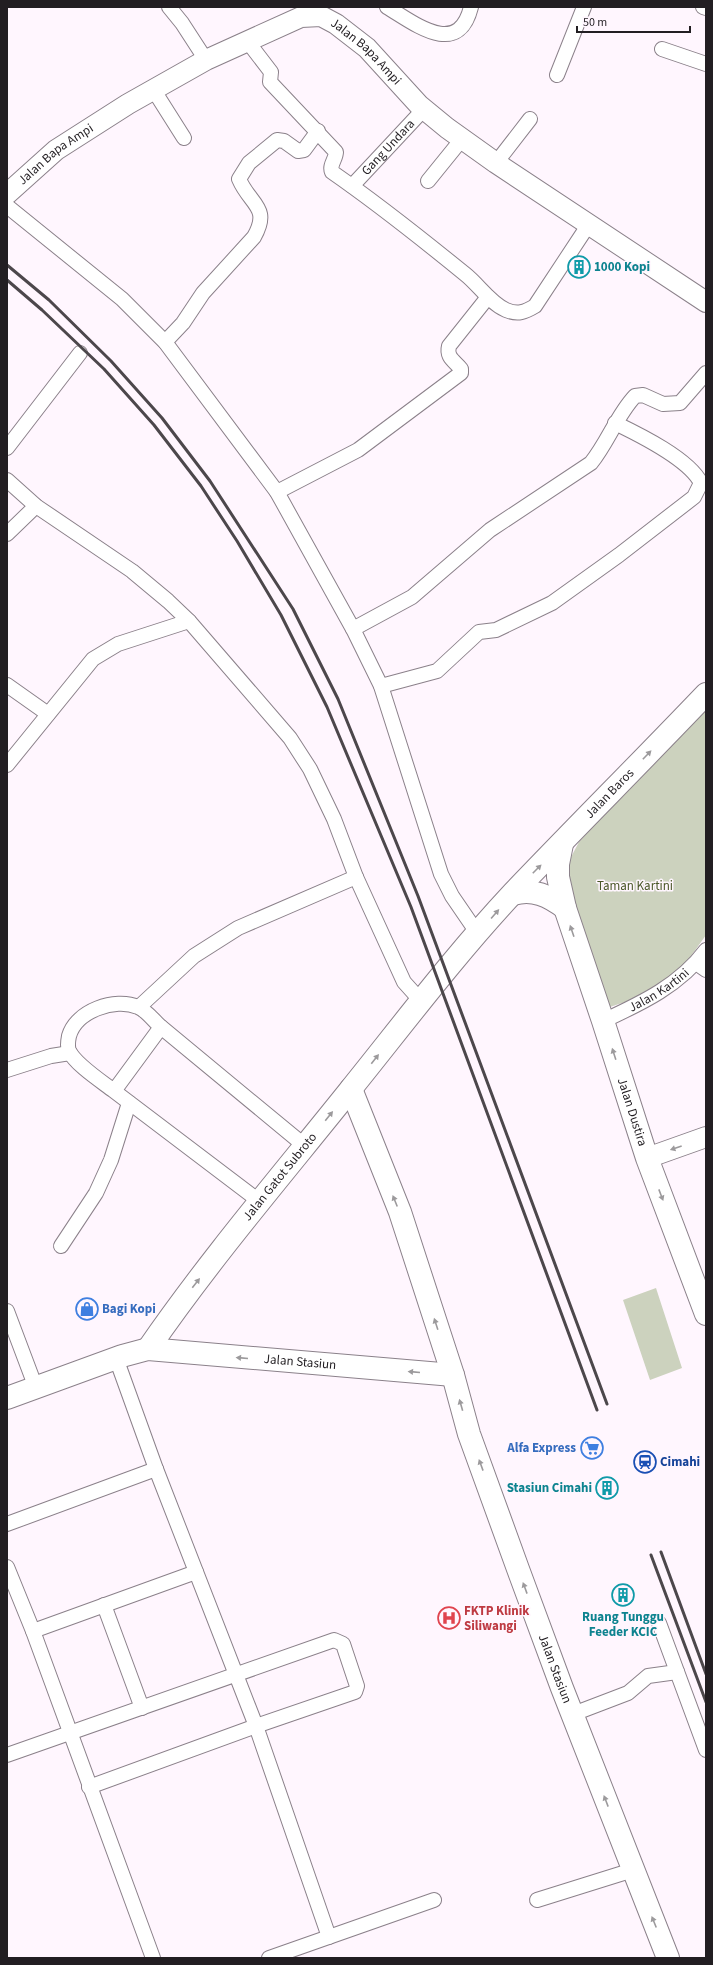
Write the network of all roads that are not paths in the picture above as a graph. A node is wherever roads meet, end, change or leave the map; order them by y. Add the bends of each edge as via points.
1 (169, 7) edge
2 (387, 7) edge
3 (471, 7) edge
4 (584, 7) edge
5 (703, 7) edge
6 (706, 8) edge
7 (248, 42) junction
8 (662, 49) dead end
9 (206, 60) junction
10 (706, 64) edge
11 (557, 75) dead end
12 (153, 89) junction
13 (424, 109) junction
14 (530, 119) dead end
15 (318, 131) junction
16 (184, 138) dead end
17 (462, 138) junction
18 (496, 163) junction
19 (428, 181) dead end
20 (352, 186) junction
21 (7, 194) edge
22 (7, 206) edge
23 (589, 224) junction
24 (488, 297) junction
25 (706, 302) edge
26 (165, 342) junction
27 (80, 353) dead end
28 (706, 372) edge
29 (616, 423) junction
30 (7, 448) edge
31 (7, 480) edge
32 (704, 483) edge
33 (277, 492) junction
34 (36, 506) junction
35 (7, 534) edge
36 (189, 621) junction
37 (353, 629) junction
38 (7, 685) edge
39 (381, 686) junction
40 (706, 694) edge
41 (48, 714) junction
42 (7, 765) edge
43 (562, 844) junction
44 (356, 877) junction
45 (513, 894) junction
46 (565, 908) junction
47 (478, 934) junction
48 (706, 950) edge
49 (701, 967) edge
50 (421, 1001) junction
51 (139, 1007) junction
52 (603, 1021) junction
53 (161, 1027) junction
54 (70, 1053) junction
55 (7, 1070) edge
56 (351, 1089) junction
57 (114, 1091) junction
58 (129, 1103) junction
59 (706, 1137) edge
60 (305, 1146) junction
61 (647, 1158) junction
62 (259, 1201) junction
63 (61, 1246) dead end
64 (175, 1310) junction
65 (7, 1311) edge
66 (706, 1314) edge
67 (148, 1349) junction
68 (188, 1353) junction
69 (116, 1358) junction
70 (453, 1375) junction
71 (36, 1388) junction
72 (7, 1398) edge
73 (156, 1469) junction
74 (7, 1524) edge
75 (7, 1567) edge
76 (196, 1572) junction
77 (104, 1605) junction
78 (659, 1623) dead end
79 (34, 1631) junction
80 (677, 1672) junction
81 (236, 1673) junction
82 (142, 1708) junction
83 (573, 1714) junction
84 (256, 1726) junction
85 (70, 1734) junction
86 (706, 1750) edge
87 (7, 1755) edge
88 (89, 1787) junction
89 (633, 1870) junction
90 (434, 1900) dead end
91 (537, 1900) dead end
92 (328, 1937) junction
93 (153, 1958) edge
94 (269, 1958) edge
95 (668, 1958) edge

1 - 9 street
2 - 3 street via 429,32 445,35 458,31 469,16
4 - 11 street
5 - 6 street
7 - 9 street, Jalan Bapa Ampi
7 - 13 street, Jalan Bapa Ampi via 301,17 321,16 367,48
7 - 15 street via 271,72 270,82
8 - 10 street
9 - 12 street, Jalan Bapa Ampi
12 - 16 street
12 - 21 street, Jalan Bapa Ampi via 56,150
13 - 17 street, Jalan Bapa Ampi
13 - 20 street, Gang Undara
14 - 18 street
15 - 20 street via 336,152 331,165 332,172
15 - 26 street via 304,150 298,151 284,141 277,140 249,163 239,179 258,208 262,219 260,227 254,238 203,294 183,323
17 - 18 street, Jalan Bapa Ampi
17 - 19 street
18 - 23 street, Jalan Bapa Ampi
20 - 24 street via 461,271
22 - 26 street via 122,298
23 - 24 street via 534,306 524,312 514,313
23 - 25 street, Jalan Bapa Ampi
24 - 33 street via 448,346 449,358 461,369 461,373 358,450
26 - 33 street
27 - 30 street
28 - 29 street via 680,403 664,404 643,395 635,396
29 - 32 street via 657,444
29 - 37 street via 603,448 591,463 490,530 412,597
31 - 34 street
32 - 39 street via 694,497 552,604 496,630 479,632 437,671
33 - 37 street
34 - 35 street
34 - 36 street via 132,571
36 - 41 street via 104,651 93,659
36 - 44 street via 290,738 310,770 334,819
37 - 39 street
38 - 41 street
39 - 47 street via 441,874 452,896
43 -> 40 main road, Jalan Baros
41 - 42 street
45 -> 43 main road, Jalan Baros
43 - 46 main road, Jalan Dustira via 558,877
44 - 50 street via 404,982
44 - 51 street via 238,928 194,956
45 - 46 main road via 524,891 539,893
47 -> 45 main road, Jalan Gatot Subroto
52 -> 46 main road, Jalan Dustira
47 - 50 main road, Jalan Gatot Subroto
48 - 49 street, Jalan Kartini
49 - 52 street, Jalan Kartini via 637,1006
56 -> 50 main road, Jalan Gatot Subroto
51 - 53 street
51 - 54 street via 122,1003 110,1004 79,1020 71,1029 68,1042
61 -> 52 main road, Jalan Dustira
53 - 57 street
53 - 60 street
54 - 55 street via 51,1056
54 - 57 street
60 -> 56 main road, Jalan Gatot Subroto
70 -> 56 main road, Jalan Stasiun via 400,1212
57 - 58 street
58 - 62 street
58 - 63 street via 111,1160 96,1193
59 -> 61 street
60 - 62 main road, Jalan Gatot Subroto
61 -> 66 main road, Jalan Dustira
64 -> 62 main road, Jalan Gatot Subroto
64 - 67 main road, Jalan Gatot Subroto
64 - 68 main road via 171,1332 177,1344
65 - 71 street
67 - 68 main road, Jalan Stasiun
67 - 69 main road
70 -> 68 main road, Jalan Stasiun
69 - 71 main road
69 - 73 street
83 -> 70 main road, Jalan Stasiun via 470,1434
71 - 72 main road
73 - 74 street
73 - 76 street
75 - 79 street
76 - 77 street
76 - 81 street
77 - 79 street
77 - 82 street
78 - 80 street
79 - 85 street
80 - 83 street via 648,1676 628,1693
80 - 86 street
81 - 82 street
81 - 84 street
81 - 84 street via 334,1640 343,1644 357,1686 355,1692
82 - 85 street
89 -> 83 main road, Jalan Stasiun
84 - 88 street
84 - 92 street
85 - 87 street
85 - 88 street
88 - 93 street
89 - 91 street
95 -> 89 main road, Jalan Stasiun
90 - 92 street
92 - 94 street

